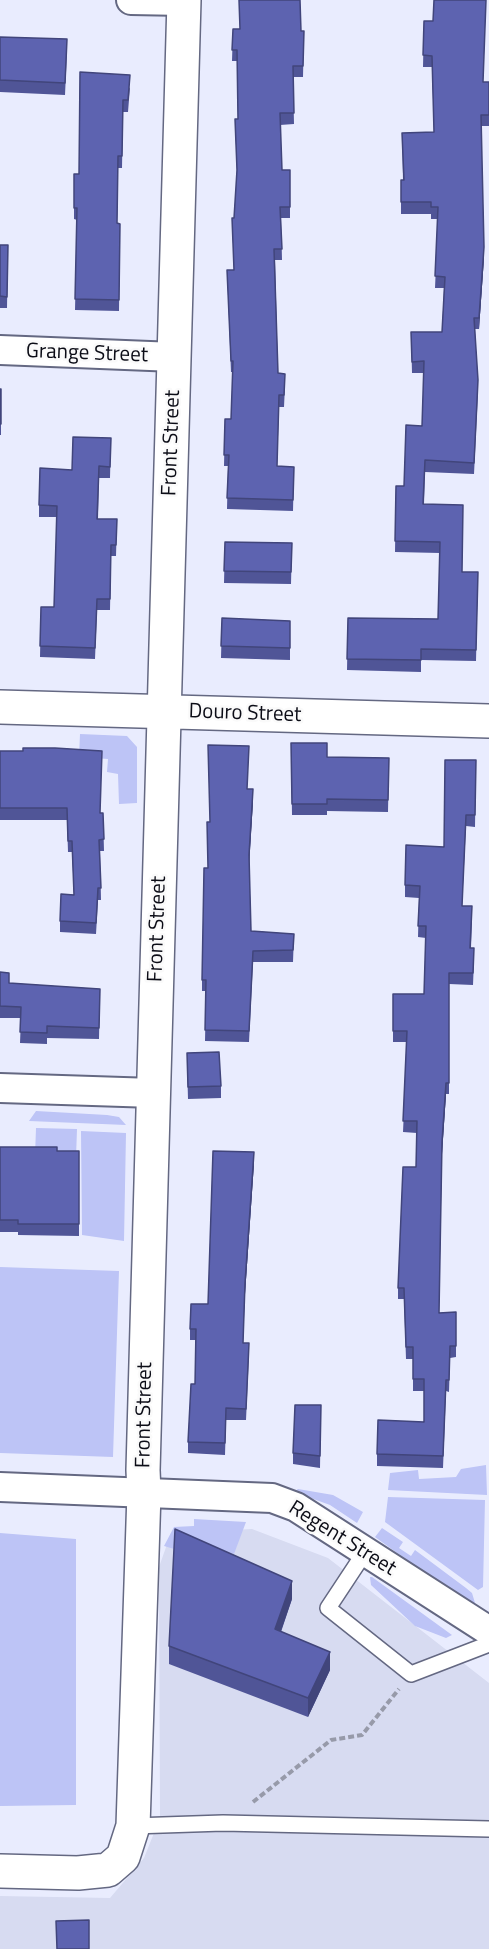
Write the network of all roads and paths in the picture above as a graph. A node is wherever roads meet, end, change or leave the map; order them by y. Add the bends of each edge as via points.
1 (131, 0) edge
2 (184, 1) edge
3 (0, 350) edge
4 (174, 357) junction
5 (0, 707) edge
6 (165, 711) junction
7 (489, 721) edge
8 (0, 1088) edge
9 (153, 1093) junction
10 (0, 1486) edge
11 (144, 1493) junction
12 (365, 1552) junction
13 (489, 1631) edge
14 (489, 1644) edge
15 (411, 1674) junction
16 (223, 1823) junction
17 (489, 1828) edge
18 (128, 1842) junction
19 (0, 1871) edge

1 - 2 street
2 - 4 street, Front Street
3 - 4 street, Grange Street
4 - 6 street, Front Street
5 - 6 street, Douro Street
6 - 7 street, Douro Street
6 - 9 street, Front Street
8 - 9 street
9 - 11 street, Front Street
10 - 11 street, Regent Street
11 - 12 street, Regent Street via 272,1498 296,1507
11 - 18 street, Front Street
12 - 13 street, Regent Street
12 - 15 lane via 328,1608
14 - 15 lane
15 - 16 path via 362,1735 331,1740
16 - 17 lane
16 - 18 lane
18 - 19 street via 108,1870

